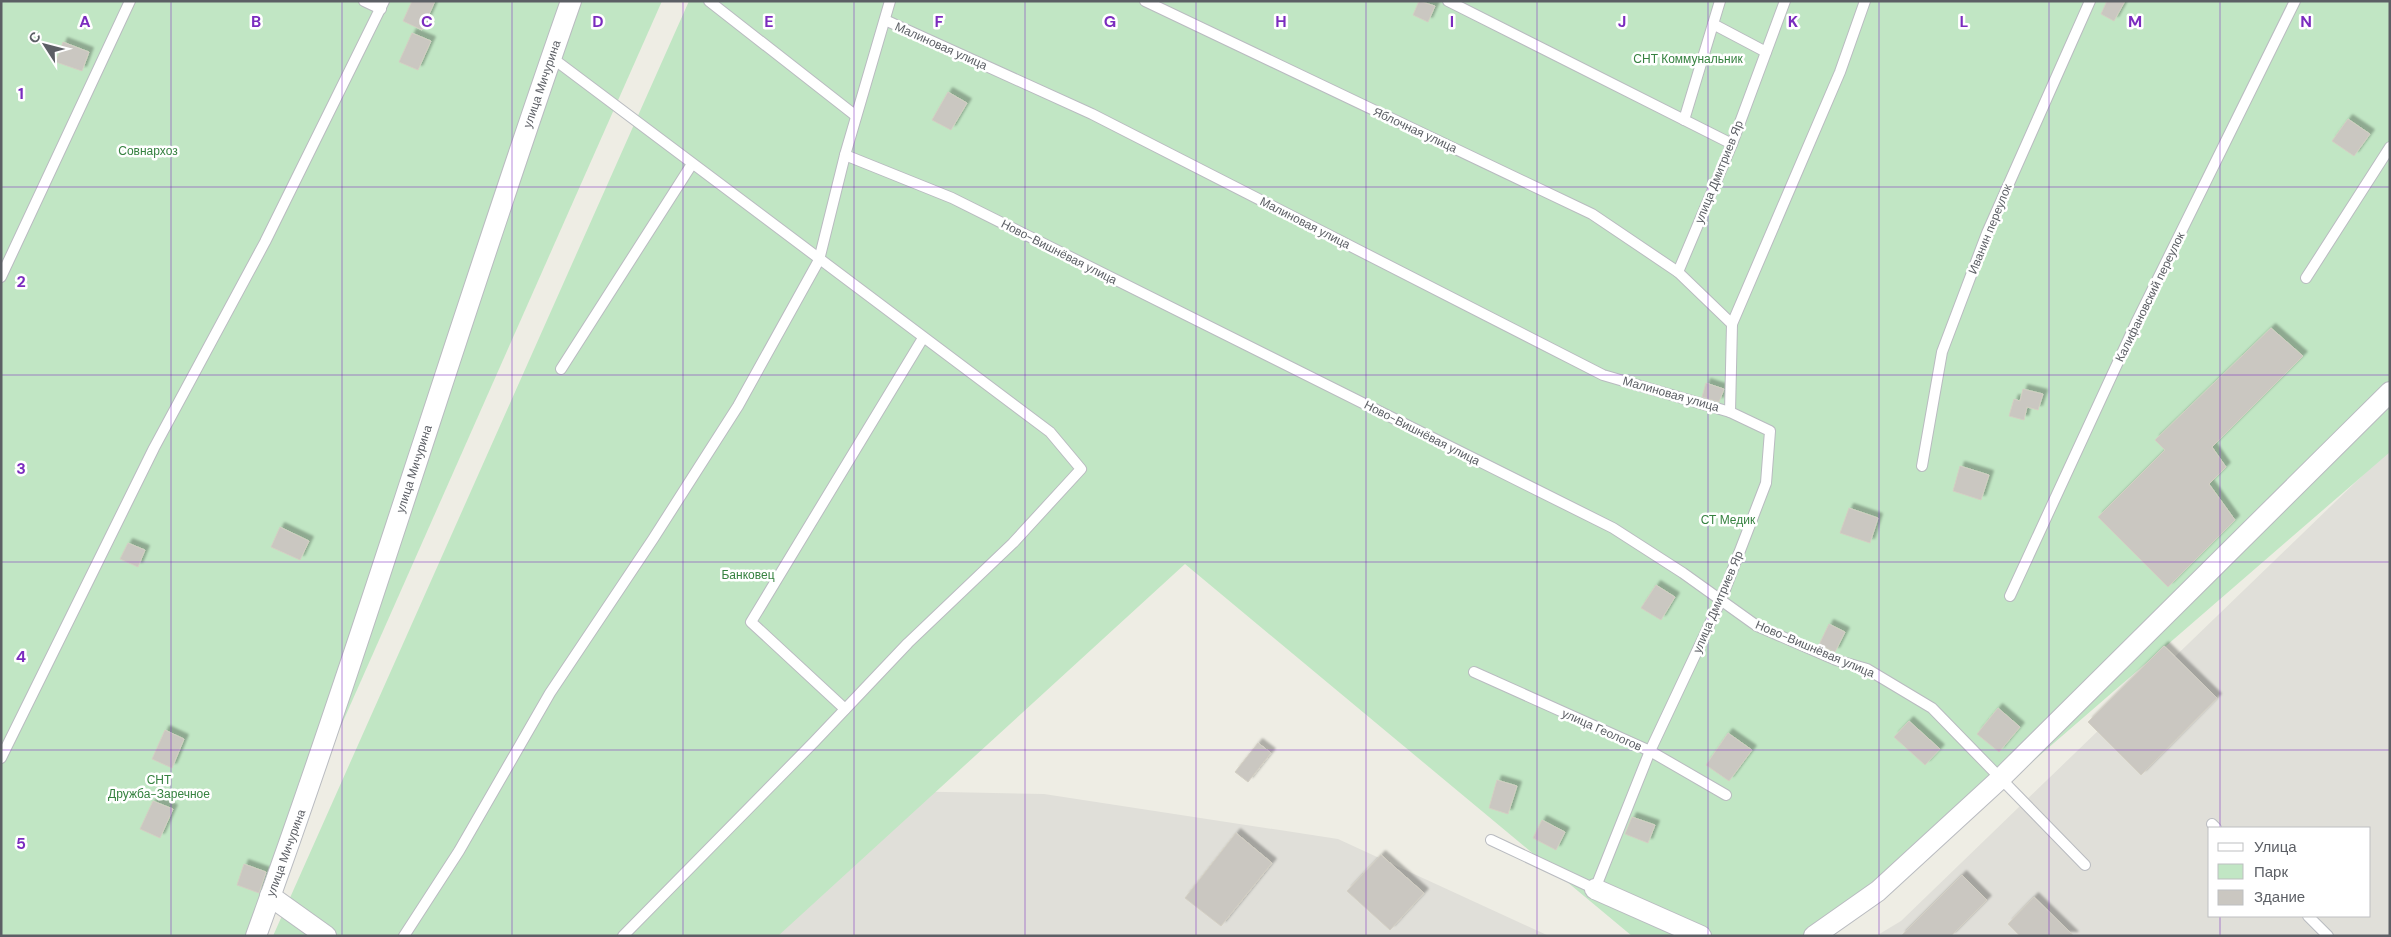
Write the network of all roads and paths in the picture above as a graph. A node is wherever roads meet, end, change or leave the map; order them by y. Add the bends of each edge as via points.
1 (130, 1) edge
2 (364, 1) edge
3 (571, 1) edge
4 (709, 1) edge
5 (890, 1) edge
6 (1145, 1) edge
7 (1448, 1) edge
8 (1720, 1) edge
9 (1786, 1) edge
10 (1865, 1) edge
11 (2090, 1) edge
12 (2295, 1) edge
13 (383, 5) edge
14 (885, 20) junction
15 (1713, 24) junction
16 (1766, 52) junction
17 (551, 57) junction
18 (856, 116) junction
19 (1684, 120) junction
20 (1732, 144) junction
21 (2390, 147) edge
22 (845, 155) junction
23 (692, 164) junction
24 (819, 260) junction
25 (1678, 272) junction
26 (1, 277) edge
27 (2306, 278) dead end
28 (1732, 324) junction
29 (923, 338) junction
30 (560, 369) dead end
31 (2390, 392) edge
32 (1730, 412) junction
33 (1922, 466) dead end
34 (2010, 596) dead end
35 (1721, 600) junction
36 (1474, 672) dead end
37 (845, 709) junction
38 (1650, 751) junction
39 (1, 758) edge
40 (2000, 779) junction
41 (1726, 795) dead end
42 (1491, 840) dead end
43 (2085, 865) dead end
44 (1595, 889) junction
45 (270, 896) junction
46 (2309, 917) edge
47 (256, 936) edge
48 (326, 936) edge
49 (404, 936) edge
50 (623, 936) edge
51 (1701, 936) edge
52 (1814, 936) edge
53 (2328, 936) edge

1 - 26 lane
2 - 13 lane
3 - 17 street, улица Мичурина
4 - 18 lane
5 - 14 lane
6 - 25 lane, Яблочная улица via 1592,214
7 - 19 lane
8 - 15 lane
9 - 16 lane, улица Дмитриев Яр
10 - 28 lane via 1840,72
11 - 33 lane, Иванин переулок via 1991,223 1942,352
12 - 34 lane, Калифановский переулок via 2136,323
13 - 39 lane via 265,242 154,448
14 - 18 lane
14 - 32 lane, Малиновая улица via 1092,114 1603,375
15 - 16 lane
15 - 19 lane
16 - 20 lane, улица Дмитриев Яр
17 - 23 lane
17 - 45 street, улица Мичурина via 305,800
18 - 22 lane
19 - 20 lane
20 - 25 lane, улица Дмитриев Яр
21 - 27 lane
22 - 24 lane
22 - 35 lane, Ново-Вишнёвая улица via 952,198 1613,528
23 - 24 lane
23 - 30 lane
24 - 29 lane
24 - 49 lane via 738,406 654,539 550,693 459,851
25 - 28 lane
28 - 32 lane
29 - 37 lane via 751,622
29 - 37 lane via 1050,432 1081,469 1013,543 908,643
31 - 40 street
32 - 35 lane, улица Дмитриев Яр via 1770,431 1766,483
35 - 38 lane, улица Дмитриев Яр
35 - 40 lane, Ново-Вишнёвая улица via 1757,626 1836,660 1867,669 1932,708
36 - 38 lane, улица Геологов
37 - 50 lane
38 - 41 lane, улица Геологов
38 - 44 lane, улица Дмитриев Яр
40 - 43 lane, Ново-Вишнёвая улица
40 - 52 street via 1878,891
42 - 44 lane
44 - 51 street
45 - 47 street, улица Мичурина
45 - 48 street
46 - 53 lane

